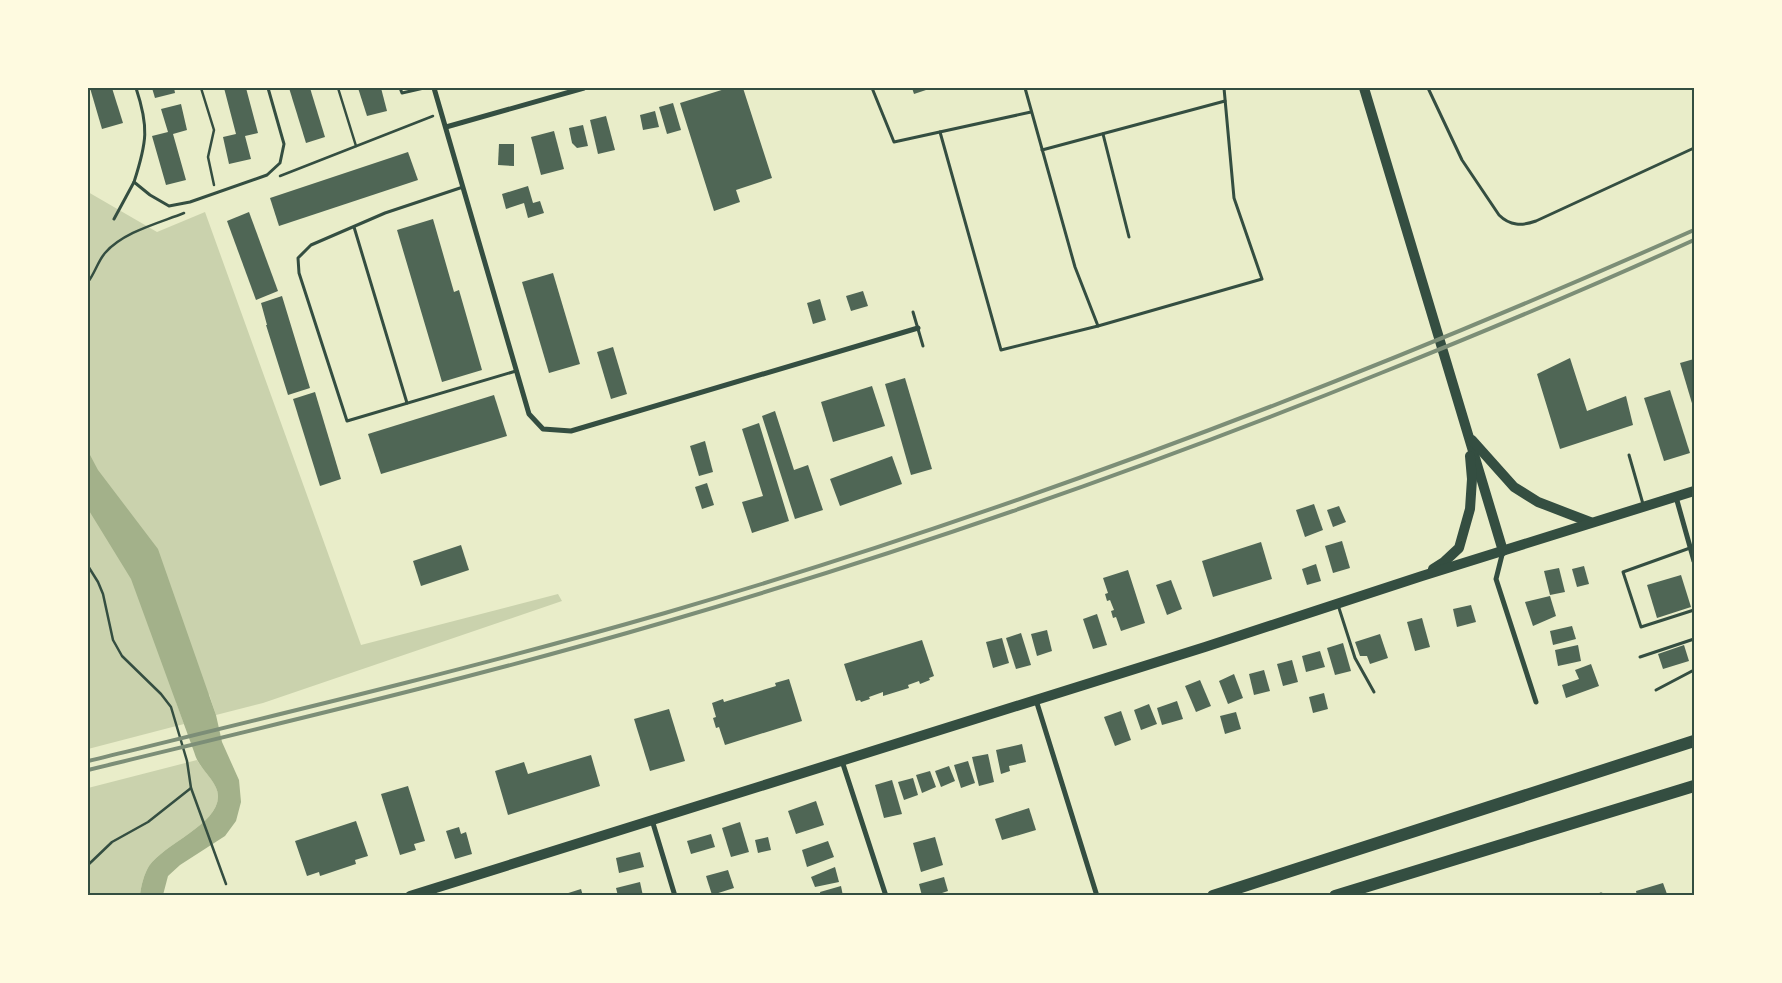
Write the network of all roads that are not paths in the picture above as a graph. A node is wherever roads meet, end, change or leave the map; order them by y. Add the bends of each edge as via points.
1 (136, 88) edge
2 (268, 88) edge
3 (400, 88) edge
4 (424, 88) edge
5 (434, 88) edge
6 (584, 88) edge
7 (872, 88) edge
8 (1025, 88) edge
9 (1224, 88) edge
10 (1364, 88) edge
11 (1428, 88) edge
12 (1225, 101) junction
13 (1032, 112) junction
14 (446, 127) junction
15 (940, 132) junction
16 (1103, 134) junction
17 (1694, 148) edge
18 (1042, 150) junction
19 (134, 182) junction
20 (463, 187) junction
21 (114, 219) dead end
22 (354, 227) junction
23 (1129, 237) dead end
24 (913, 312) dead end
25 (1098, 326) junction
26 (918, 328) junction
27 (923, 346) dead end
28 (516, 371) junction
29 (407, 403) junction
30 (1469, 437) junction
31 (1629, 455) dead end
32 (1694, 491) edge
33 (1676, 497) junction
34 (1644, 507) junction
35 (1590, 522) junction
36 (1691, 548) junction
37 (1503, 551) junction
38 (1694, 561) edge
39 (1422, 576) junction
40 (1338, 604) junction
41 (1694, 610) edge
42 (1694, 639) edge
43 (1640, 656) dead end
44 (1694, 670) edge
45 (1656, 690) dead end
46 (1374, 692) dead end
47 (1036, 699) junction
48 (1536, 702) dead end
49 (1694, 740) edge
50 (842, 761) junction
51 (1694, 786) edge
52 (652, 820) junction
53 (410, 896) edge
54 (675, 896) edge
55 (886, 896) edge
56 (1097, 896) edge
57 (1213, 896) edge
58 (1335, 896) edge

1 - 19 lane via 145,120 145,140
2 - 19 lane via 284,144 280,163 267,175 170,206 150,196
3 - 4 lane via 402,93
5 - 14 street
6 - 14 street
7 - 15 lane via 894,142
8 - 13 lane
9 - 12 lane
10 - 30 main road
11 - 17 lane via 1463,162 1499,215 1515,224 1536,221
12 - 16 lane
12 - 25 lane via 1234,198 1262,279
13 - 15 lane
13 - 18 lane
14 - 20 street
15 - 25 lane via 1001,350
16 - 18 lane
16 - 23 lane
18 - 25 lane via 1075,267
19 - 21 lane
20 - 22 lane
20 - 28 street
22 - 29 lane
22 - 29 lane via 311,245 298,258 299,273 347,421
24 - 26 lane
26 - 27 lane
26 - 28 street via 571,431 542,429 529,414
28 - 29 lane
30 - 35 main road via 1514,487 1538,502
30 - 37 main road
30 - 39 main road via 1470,509 1459,548
31 - 34 lane
32 - 33 main road
33 - 34 main road
33 - 36 street
34 - 35 main road
35 - 37 main road
36 - 38 street
36 - 41 lane via 1623,572 1641,627
37 - 39 main road
37 - 48 street via 1496,579
39 - 40 main road
40 - 46 lane via 1355,658
40 - 47 main road
42 - 43 lane
44 - 45 lane
47 - 50 main road
47 - 56 street
49 - 57 highway
50 - 52 main road
50 - 55 street
51 - 58 highway
52 - 53 main road
52 - 54 street

